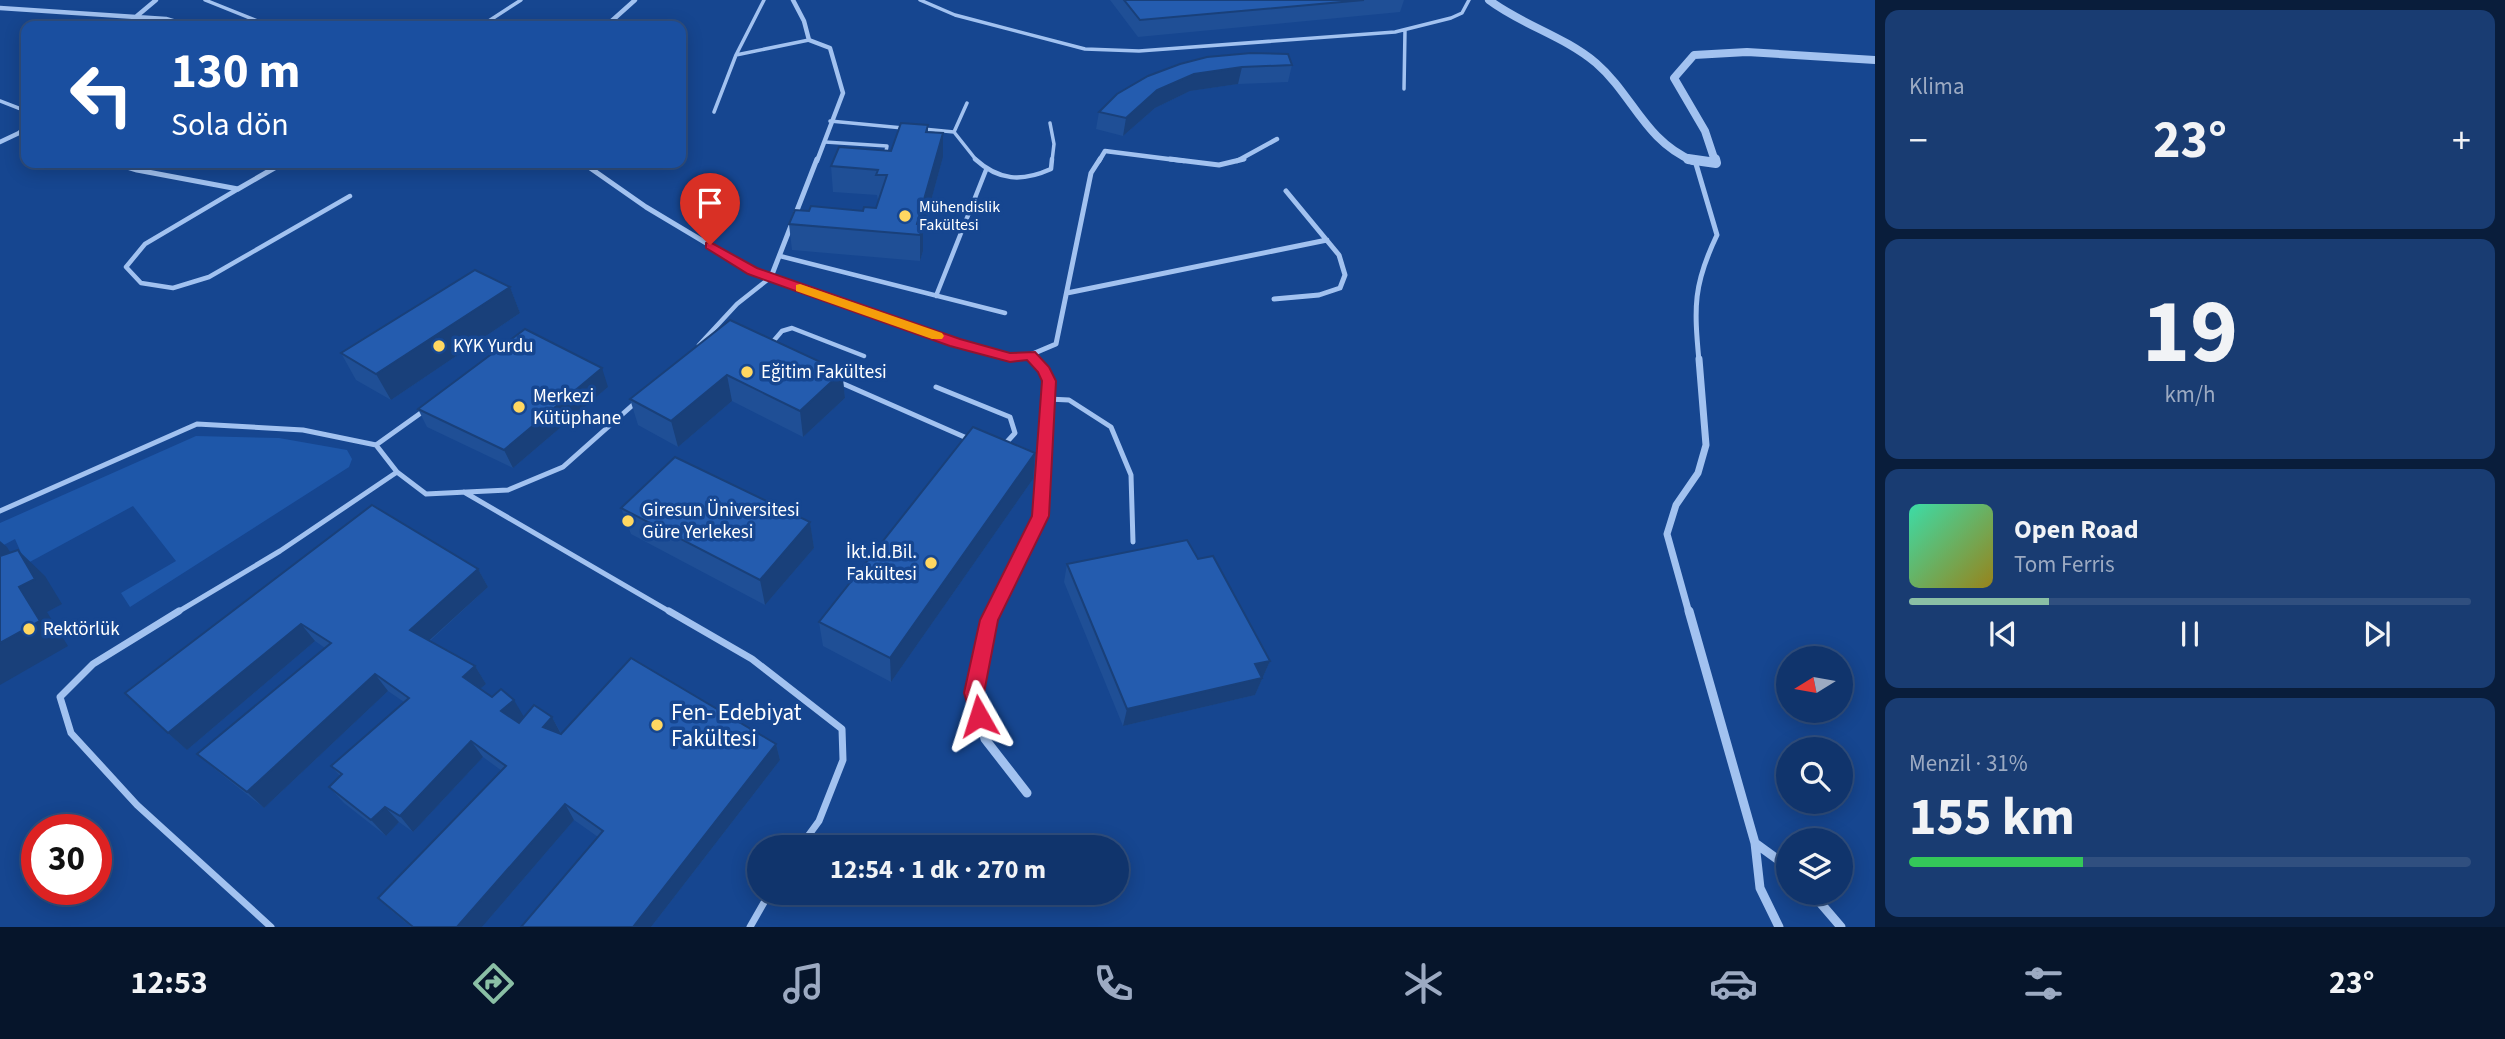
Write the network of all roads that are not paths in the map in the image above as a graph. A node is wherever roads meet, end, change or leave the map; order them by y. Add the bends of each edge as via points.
1 (156, 0) edge
2 (205, 0) edge
3 (521, 0) edge
4 (635, 0) edge
5 (764, 0) edge
6 (793, 0) edge
7 (920, 0) edge
8 (1469, 0) edge
9 (1489, 0) edge
10 (0, 8) edge
11 (139, 17) junction
12 (133, 21) edge
13 (173, 21) edge
14 (258, 21) edge
15 (489, 21) edge
16 (612, 21) edge
17 (1405, 30) junction
18 (809, 40) junction
19 (736, 55) junction
20 (1875, 60) edge
21 (1404, 89) dead end
22 (0, 101) edge
23 (967, 103) dead end
24 (21, 109) edge
25 (714, 112) dead end
26 (830, 121) junction
27 (1050, 123) dead end
28 (954, 132) junction
29 (19, 134) edge
30 (1277, 139) dead end
31 (0, 142) edge
32 (825, 142) junction
33 (1696, 164) junction
34 (130, 168) edge
35 (274, 168) edge
36 (590, 168) edge
37 (881, 169) edge
38 (986, 170) junction
39 (238, 189) junction
40 (1286, 191) dead end
41 (350, 196) dead end
42 (1327, 240) junction
43 (780, 256) junction
44 (771, 277) junction
45 (1067, 293) junction
46 (936, 296) junction
47 (1274, 299) dead end
48 (1005, 313) dead end
49 (715, 328) junction
50 (728, 334) edge
51 (766, 350) edge
52 (692, 351) edge
53 (1030, 355) junction
54 (864, 356) dead end
55 (830, 378) edge
56 (936, 387) dead end
57 (1048, 399) junction
58 (638, 400) edge
59 (429, 407) edge
60 (971, 440) edge
61 (376, 445) junction
62 (994, 445) edge
63 (397, 472) junction
64 (464, 492) junction
65 (0, 511) edge
66 (1133, 542) dead end
67 (1027, 793) dead end
68 (809, 835) edge
69 (1755, 843) junction
70 (1776, 858) edge
71 (763, 905) edge
72 (1822, 905) edge
73 (271, 927) edge
74 (750, 927) edge
75 (1779, 927) edge
76 (1841, 927) edge

1 - 11 street
2 - 14 lane
3 - 15 lane
4 - 16 street
5 - 19 lane
6 - 18 street
7 - 17 lane via 954,15 1085,49 1139,51
8 - 17 lane via 1462,13
9 - 33 street via 1595,62 1654,138
10 - 11 street
11 - 12 street
11 - 13 street
17 - 21 lane
18 - 19 lane
18 - 26 street via 830,48 843,93
19 - 25 lane
20 - 33 street via 1747,51 1694,55 1674,78 1705,131 1716,163
22 - 24 lane
23 - 28 lane
26 - 28 lane
26 - 32 street
27 - 38 lane via 1054,144 1051,169 1033,179 1009,178
28 - 38 lane via 967,153
29 - 31 street
30 - 45 street via 1244,159 1219,165 1105,151 1091,173
32 - 37 lane via 887,146
32 - 43 street
33 - 69 street via 1717,235 1701,269 1694,307 1706,445 1698,473 1676,505 1667,534
34 - 39 street
35 - 39 street
36 - 44 street via 658,214 753,271
38 - 46 lane
39 - 41 lane via 145,244 126,267 141,283 173,288 209,277
40 - 42 street
42 - 45 street
42 - 47 street via 1346,275 1340,288
43 - 44 street
43 - 46 lane
44 - 49 lane
44 - 53 street via 955,342 1010,358
45 - 53 street via 1056,344
46 - 48 lane
49 - 50 lane
49 - 52 lane
51 - 54 lane via 782,331 792,328
53 - 57 street via 1049,381
55 - 60 lane
56 - 62 lane via 1010,417 1015,433 1005,444
57 - 66 lane via 1069,400 1111,427 1131,475
57 - 67 street via 1041,516 989,620 974,693 985,738
58 - 64 lane via 563,467 508,490
59 - 61 lane
61 - 63 lane
61 - 65 lane via 303,430 197,424
63 - 64 lane via 426,494
63 - 73 lane via 280,551 121,645 93,664 60,697 71,733 118,785
64 - 68 lane via 752,659 842,729 843,760
69 - 70 street
69 - 75 street via 1760,888
71 - 74 lane
72 - 76 street

